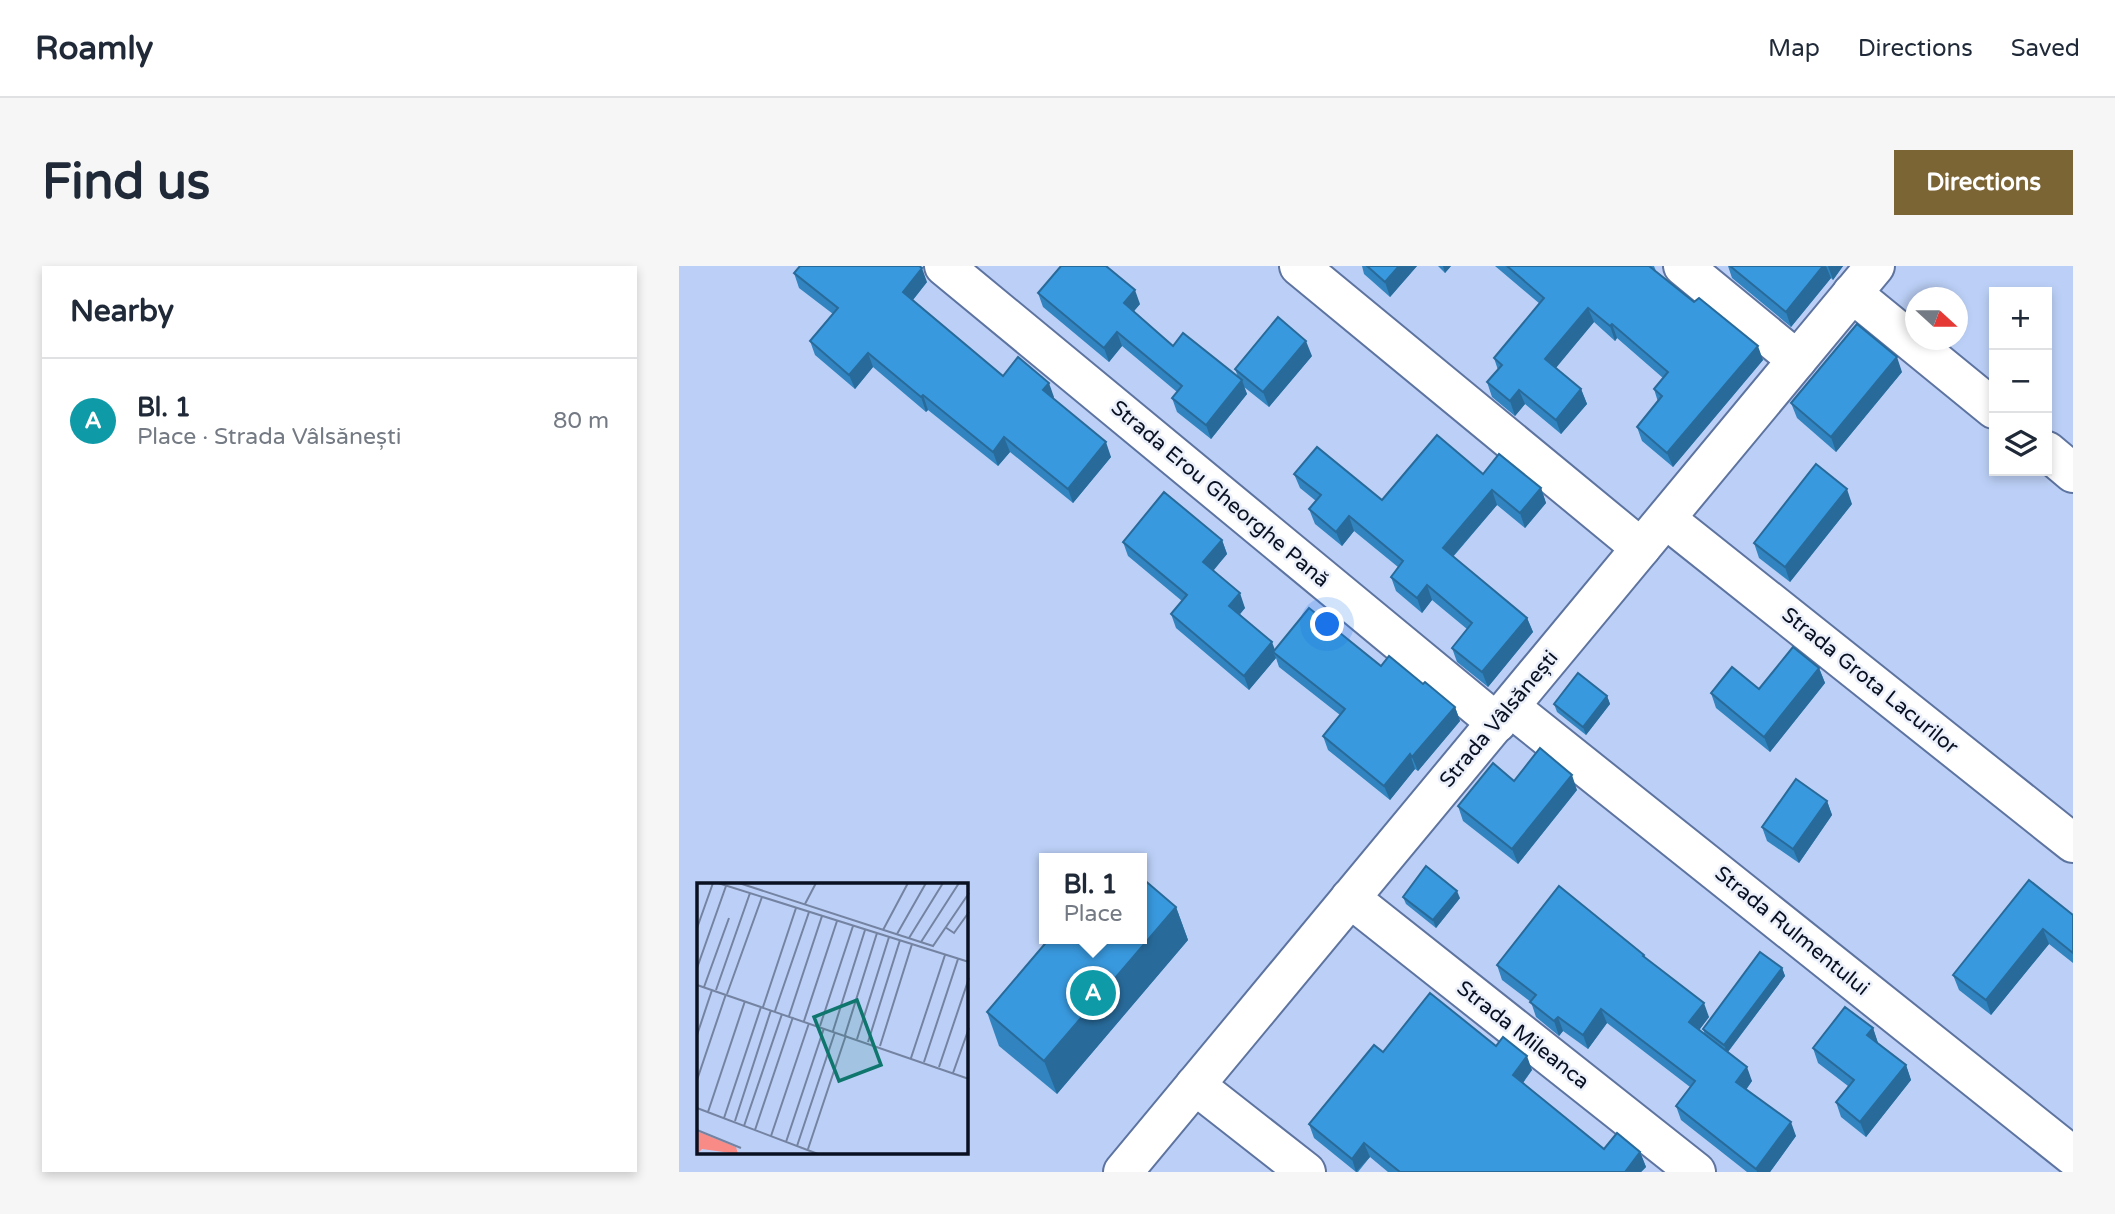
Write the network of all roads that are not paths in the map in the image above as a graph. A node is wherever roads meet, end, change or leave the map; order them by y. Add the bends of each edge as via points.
1 (944, 266) edge
2 (1299, 266) edge
3 (1683, 266) edge
4 (1863, 280) edge
5 (1797, 360) junction
6 (1989, 404) edge
7 (2052, 456) edge
8 (2073, 473) edge
9 (1667, 519) junction
10 (1641, 548) junction
11 (1504, 715) junction
12 (2073, 843) edge
13 (1350, 898) junction
14 (1195, 1085) junction
15 (2073, 1156) edge
16 (1123, 1172) edge
17 (1306, 1172) edge
18 (1696, 1172) edge

1 - 11 street, Strada Erou Gheorghe Pană
2 - 10 street
3 - 5 street
4 - 5 street, Strada Vâlsănești
4 - 6 street
5 - 9 street, Strada Vâlsănești
7 - 8 street
9 - 10 street, Strada Vâlsănești
9 - 12 street, Strada Grota Lacurilor
10 - 11 street, Strada Vâlsănești
11 - 13 street, Strada Vâlsănești
11 - 15 street, Strada Rulmentului
13 - 14 street, Strada Vâlsănești
13 - 18 street, Strada Mileanca
14 - 16 street, Strada Vâlsănești
14 - 17 street

